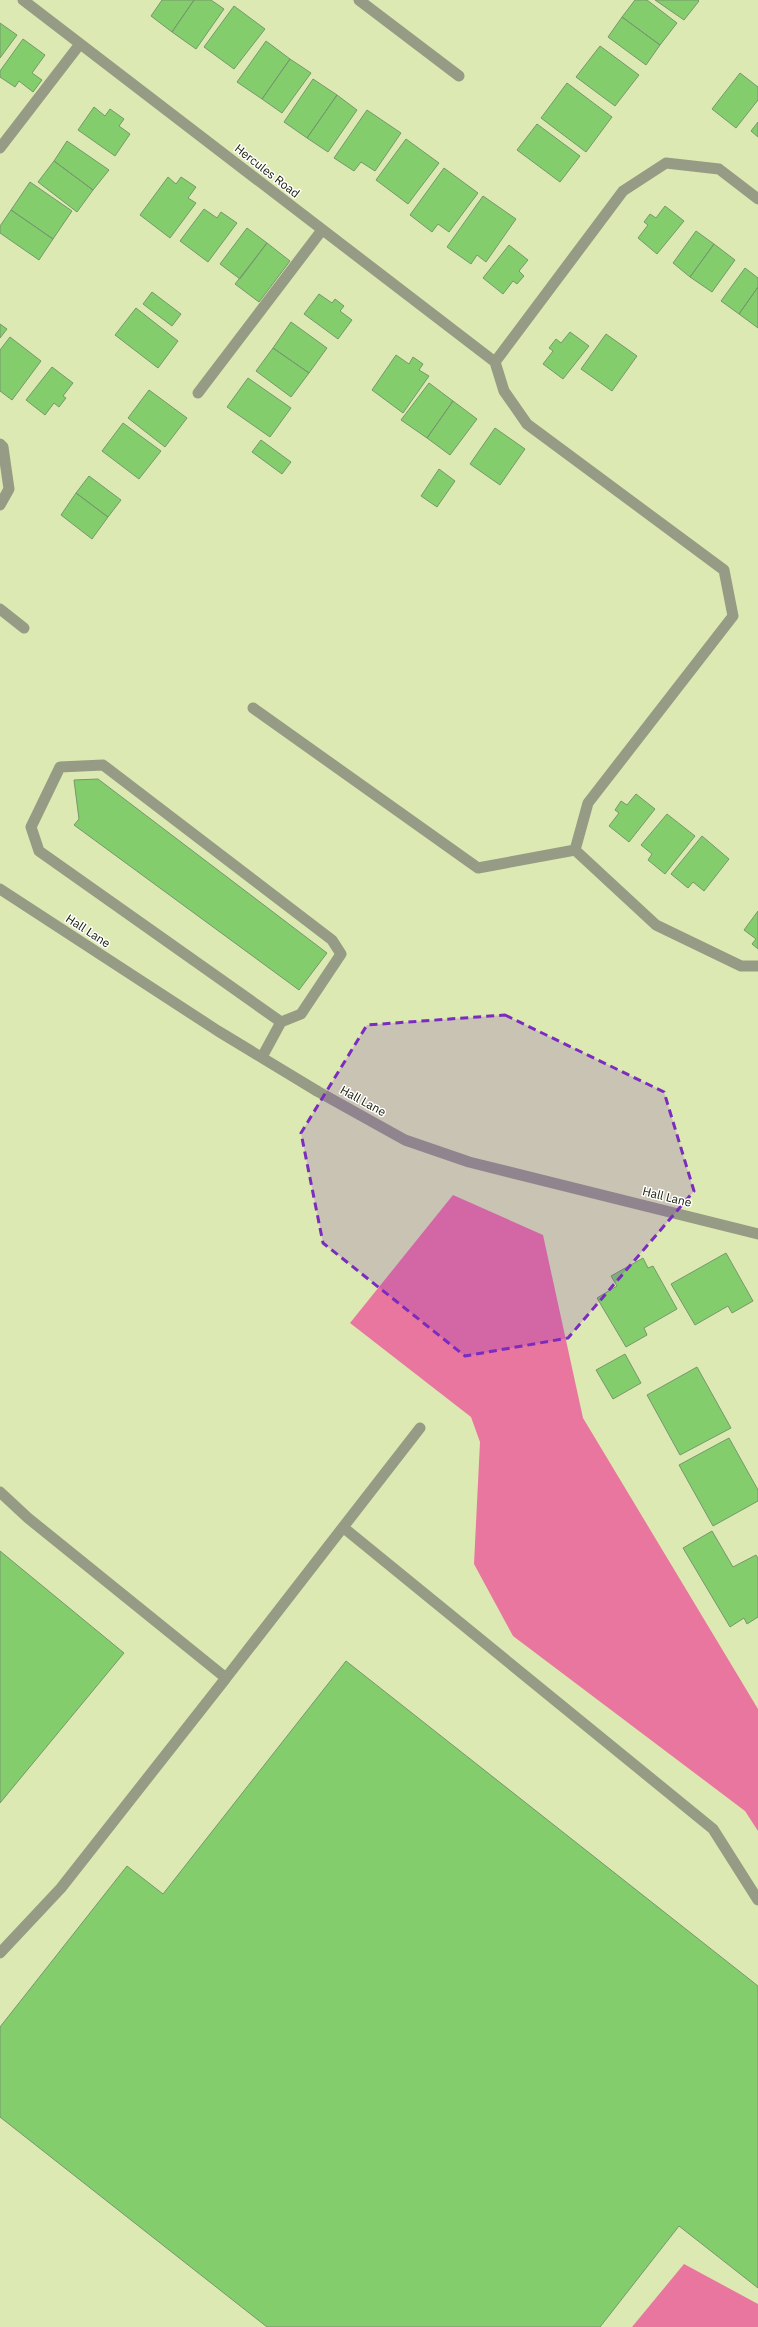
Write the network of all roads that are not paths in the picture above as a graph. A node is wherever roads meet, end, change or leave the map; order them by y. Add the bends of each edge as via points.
1 (23, 0) edge
2 (359, 0) edge
3 (80, 44) junction
4 (459, 76) dead end
5 (0, 148) edge
6 (758, 199) edge
7 (322, 230) junction
8 (495, 362) junction
9 (198, 393) dead end
10 (0, 444) edge
11 (0, 505) edge
12 (0, 609) edge
13 (24, 628) dead end
14 (253, 708) dead end
15 (575, 850) junction
16 (0, 890) edge
17 (758, 966) edge
18 (281, 1022) junction
19 (262, 1057) junction
20 (758, 1234) edge
21 (420, 1428) dead end
22 (0, 1492) edge
23 (344, 1528) junction
24 (226, 1678) junction
25 (758, 1900) edge
26 (0, 1954) edge

1 - 3 street, Hercules Road
2 - 4 street
3 - 5 street
3 - 7 street, Hercules Road
6 - 8 street via 719,169 666,163 623,191
7 - 8 street, Hercules Road
7 - 9 street
8 - 15 street via 504,391 527,424 724,570 733,616 588,803
10 - 11 street via 3,447 9,489
12 - 13 street
14 - 15 street via 478,868
15 - 17 street via 656,925 741,966
16 - 19 street, Hall Lane
18 - 18 street via 39,850 31,827 60,767 103,766 332,940 341,954 301,1014
18 - 19 street
19 - 20 street, Hall Lane via 405,1140 469,1162
21 - 23 street
22 - 24 street via 28,1518
23 - 24 street
23 - 25 street via 713,1829
24 - 26 street via 61,1888

